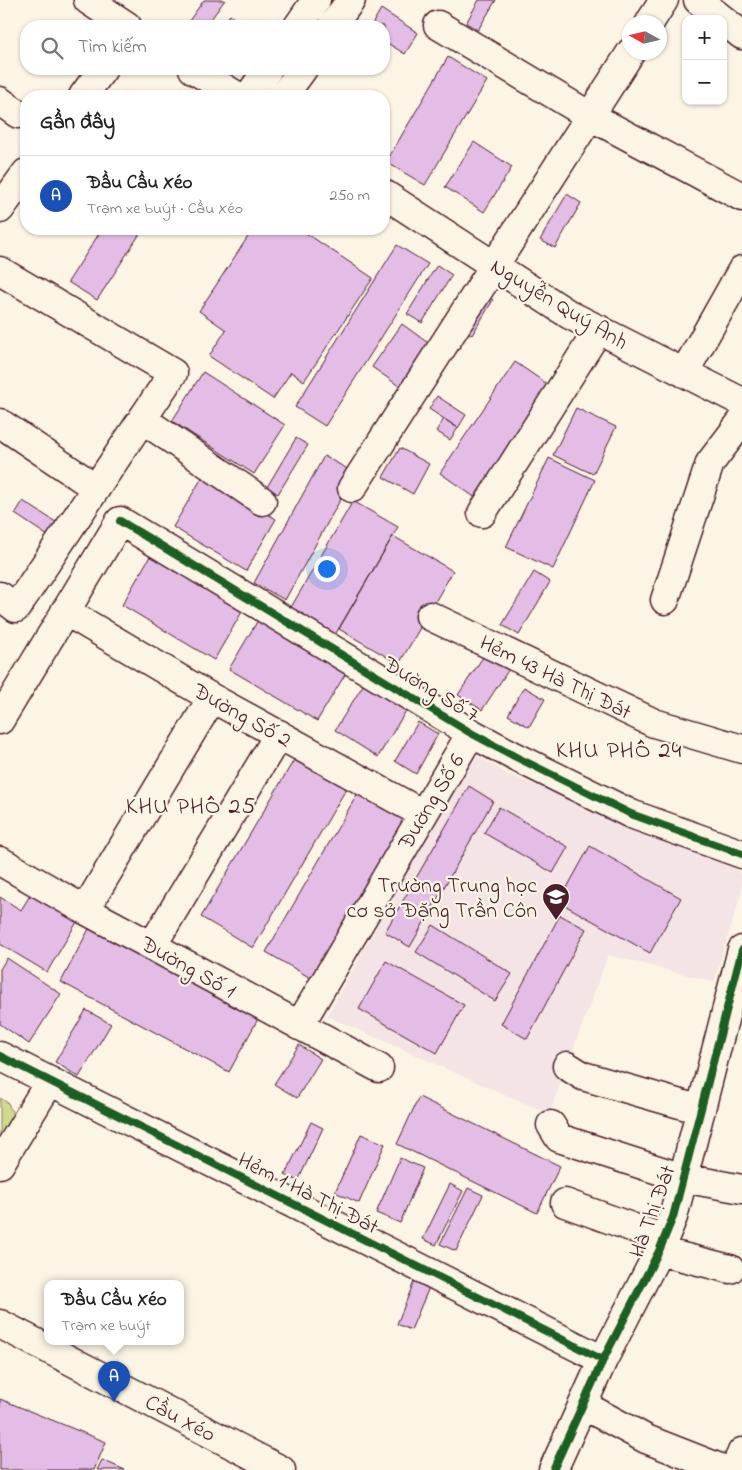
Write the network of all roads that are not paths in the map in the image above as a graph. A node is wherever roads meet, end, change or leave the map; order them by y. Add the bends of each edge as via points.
1 (88, 0) edge
2 (316, 0) edge
3 (350, 0) edge
4 (664, 0) edge
5 (698, 0) edge
6 (654, 15) edge
7 (717, 15) edge
8 (118, 20) edge
9 (302, 20) edge
10 (336, 20) edge
11 (727, 23) edge
12 (438, 26) dead end
13 (742, 35) edge
14 (625, 60) edge
15 (99, 75) edge
16 (203, 75) edge
17 (264, 75) edge
18 (299, 75) edge
19 (87, 90) edge
20 (227, 90) edge
21 (253, 90) edge
22 (288, 90) edge
23 (590, 116) junction
24 (20, 181) edge
25 (742, 197) edge
26 (390, 198) edge
27 (0, 208) edge
28 (495, 266) junction
29 (742, 270) edge
30 (0, 271) edge
31 (598, 329) junction
32 (684, 373) junction
33 (742, 402) edge
34 (142, 419) junction
35 (742, 421) edge
36 (0, 423) edge
37 (96, 488) junction
38 (352, 488) dead end
39 (262, 501) dead end
40 (482, 513) dead end
41 (665, 600) dead end
42 (8, 602) edge
43 (65, 611) junction
44 (430, 616) dead end
45 (212, 698) junction
46 (0, 720) edge
47 (471, 732) junction
48 (279, 734) junction
49 (742, 749) edge
50 (423, 814) junction
51 (742, 854) edge
52 (0, 861) edge
53 (85, 910) junction
54 (152, 946) junction
55 (742, 950) edge
56 (299, 1026) junction
57 (0, 1056) edge
58 (567, 1066) dead end
59 (379, 1068) dead end
60 (50, 1081) junction
61 (701, 1110) junction
62 (551, 1125) dead end
63 (0, 1164) edge
64 (683, 1178) junction
65 (742, 1189) edge
66 (565, 1203) dead end
67 (662, 1245) junction
68 (730, 1269) dead end
69 (0, 1324) edge
70 (603, 1360) junction
71 (583, 1405) junction
72 (742, 1452) edge
73 (281, 1470) edge
74 (553, 1470) edge
75 (725, 1470) edge
76 (733, 1470) edge

1 - 8 street
2 - 9 street
3 - 10 street
4 - 6 street
5 - 7 street
11 - 13 street
12 - 23 street
14 - 23 street
15 - 19 street
16 - 20 street
17 - 21 street
18 - 22 street
23 - 25 street
23 - 28 street
24 - 27 street
26 - 28 street, Nguyễn Quý Anh
28 - 31 street, Nguyễn Quý Anh via 570,315
28 - 38 street
29 - 32 street
30 - 34 street via 173,373
31 - 32 street, Nguyễn Quý Anh
31 - 40 street
32 - 33 street, Nguyễn Quý Anh
34 - 37 street
34 - 39 street
35 - 41 street via 710,463
36 - 37 street
37 - 42 street
43 - 45 street, Đường Số 2
43 - 46 street
43 - 47 street, Đường Số 7 via 120,521
44 - 49 street, Hẻm 43 Hà Thị Đát via 654,723
45 - 48 street, Đường Số 2
45 - 53 street
47 - 50 street, Đường Số 6
47 - 51 street, Đường Số 7 via 631,814
48 - 50 street, Đường Số 2
48 - 54 street
50 - 56 street, Đường Số 6
52 - 53 street, Đường Số 1
53 - 54 street, Đường Số 1
54 - 56 street, Đường Số 1
55 - 61 street, Hà Thị Đát
56 - 59 street, Đường Số 1
57 - 60 street, Hẻm 1 Hà Thị Đát
58 - 61 street via 583,1076
60 - 63 street
60 - 70 street, Hẻm 1 Hà Thị Đát
61 - 64 street, Hà Thị Đát
62 - 64 street via 559,1138
64 - 65 street
64 - 67 street, Hà Thị Đát
66 - 67 street
67 - 68 street
67 - 70 street, Hà Thị Đát
69 - 73 street, Cầu Xéo
70 - 71 street, Hà Thị Đát
71 - 74 street, Hà Thị Đát
71 - 75 street via 646,1438
72 - 76 street

